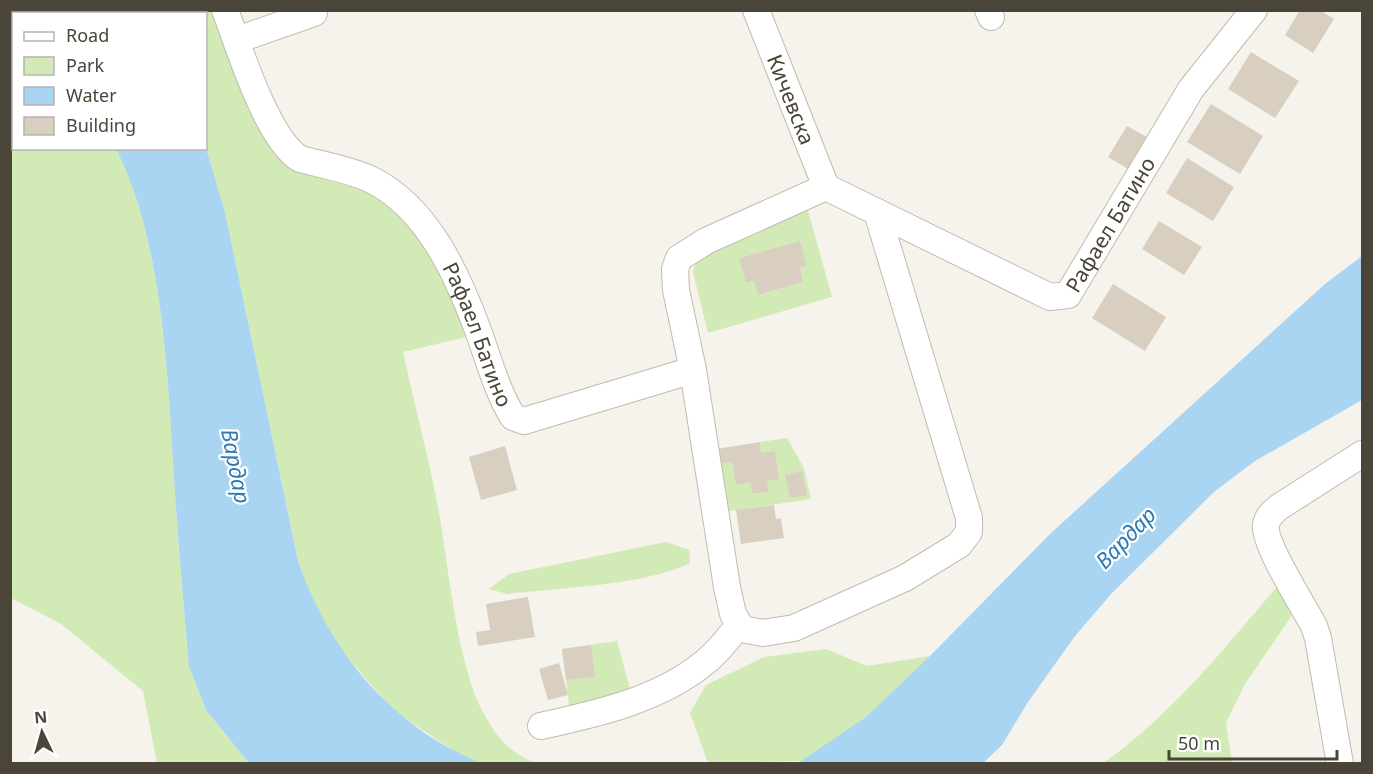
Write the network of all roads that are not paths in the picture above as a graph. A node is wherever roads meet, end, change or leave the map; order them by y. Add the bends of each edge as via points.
1 (225, 10) edge
2 (756, 10) edge
3 (1254, 10) edge
4 (315, 13) dead end
5 (237, 40) junction
6 (826, 187) junction
7 (877, 212) junction
8 (693, 370) junction
9 (1362, 454) edge
10 (738, 626) junction
11 (541, 726) dead end
12 (1340, 764) edge

1 - 5 street, Рафаел Батино
2 - 6 street, Кичевска
3 - 7 street, Рафаел Батино via 1191,89 1068,295 1050,297
4 - 5 street
5 - 8 street, Рафаел Батино via 277,135 292,154 359,175 386,189 437,245 466,300 500,393 515,419 531,419
6 - 7 street, Рафаел Батино
6 - 8 street via 679,258 676,290
7 - 10 street via 969,518 965,538 948,554 905,578 813,622 763,633
8 - 10 street via 727,587
9 - 12 street via 1279,507 1265,527 1270,546 1316,632
10 - 11 street via 715,653 685,677 610,709

